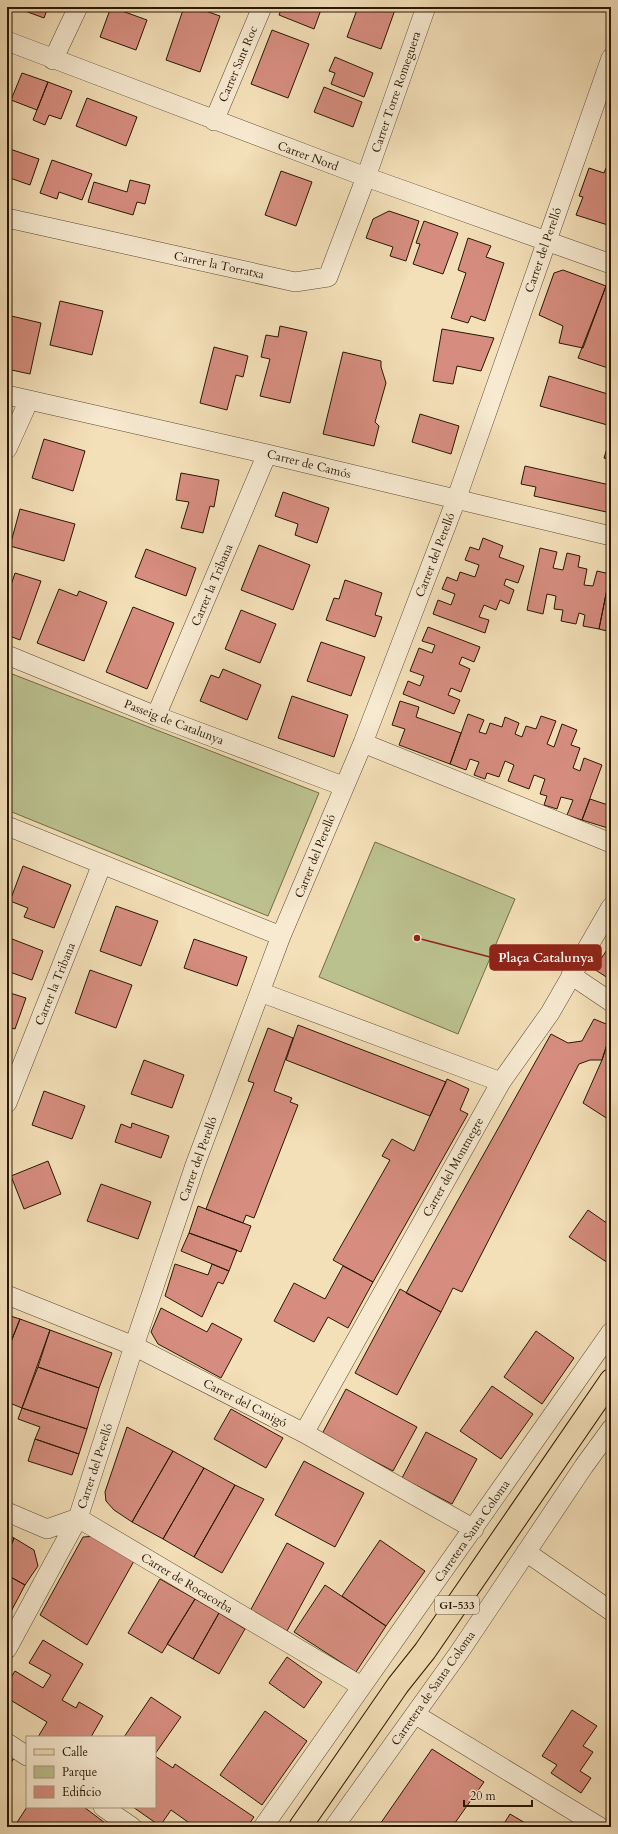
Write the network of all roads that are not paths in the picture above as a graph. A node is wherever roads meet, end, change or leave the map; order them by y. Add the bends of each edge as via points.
1 (78, 7) edge
2 (262, 7) edge
3 (426, 7) edge
4 (7, 41) edge
5 (611, 58) edge
6 (53, 60) junction
7 (214, 121) junction
8 (366, 178) junction
9 (7, 218) edge
10 (546, 240) junction
11 (611, 264) edge
12 (7, 395) edge
13 (29, 400) junction
14 (7, 449) edge
15 (267, 454) junction
16 (456, 500) junction
17 (611, 536) edge
18 (7, 655) edge
19 (156, 716) junction
20 (363, 743) junction
21 (343, 786) junction
22 (7, 826) edge
23 (611, 843) edge
24 (102, 864) junction
25 (611, 907) edge
26 (282, 936) junction
27 (571, 975) junction
28 (260, 992) junction
29 (611, 1002) edge
30 (501, 1082) junction
31 (7, 1103) edge
32 (7, 1295) edge
33 (611, 1332) edge
34 (134, 1346) junction
35 (611, 1380) edge
36 (611, 1429) edge
37 (304, 1433) junction
38 (7, 1512) edge
39 (78, 1518) junction
40 (474, 1529) junction
41 (526, 1552) junction
42 (611, 1611) edge
43 (7, 1649) edge
44 (361, 1686) junction
45 (416, 1715) junction
46 (7, 1743) edge
47 (26, 1755) edge
48 (104, 1808) edge
49 (132, 1827) edge
50 (263, 1827) edge
51 (300, 1827) edge
52 (334, 1827) edge
53 (600, 1827) edge

1 - 6 street
2 - 7 street, Carrer Sant Roc
3 - 8 street, Carrer Torre Romeguera
4 - 6 street, Carrer Nord
5 - 10 street, Carrer del Perelló
6 - 7 street, Carrer Nord
7 - 8 street, Carrer Nord
8 - 9 street, Carrer la Torratxa via 328,277 295,282
8 - 10 street, Carrer Nord
10 - 11 street, Carrer Nord
10 - 16 street, Carrer del Perelló
12 - 13 street, Carrer de Camós
13 - 14 street
13 - 15 street, Carrer de Camós
15 - 16 street, Carrer de Camós
15 - 19 street, Carrer la Tribana
16 - 17 street, Carrer de Camós
16 - 20 street, Carrer del Perelló
18 - 19 street, Passeig de Catalunya
19 - 21 street, Passeig de Catalunya
20 - 21 street, Carrer del Perelló
20 - 23 street
21 - 26 street, Carrer del Perelló
22 - 24 street
24 - 26 street
24 - 31 street, Carrer la Tribana
25 - 27 street, Carrer del Montnegre
26 - 28 street, Carrer del Perelló
27 - 29 street
27 - 30 street, Carrer del Montnegre via 550,1014
28 - 30 street
28 - 34 street, Carrer del Perelló via 195,1165
30 - 37 street, Carrer del Montnegre
32 - 34 street, Carrer del Canigó
33 - 40 street, Carretera Santa Coloma
34 - 37 street, Carrer del Canigó
34 - 39 street, Carrer del Perelló
35 - 51 main road, GI-533 via 434,1638 398,1685
36 - 41 street, Carretera de Santa Coloma
37 - 40 street, Carrer del Canigó
38 - 39 street via 47,1529
39 - 43 street, Carrer del Perelló
39 - 44 street, Carrer de Rocacorba
40 - 44 street, Carretera Santa Coloma
41 - 42 street
41 - 45 street, Carretera de Santa Coloma
44 - 50 street, Carretera Santa Coloma
45 - 52 street, Carretera de Santa Coloma
45 - 53 street
46 - 47 street
48 - 49 street

